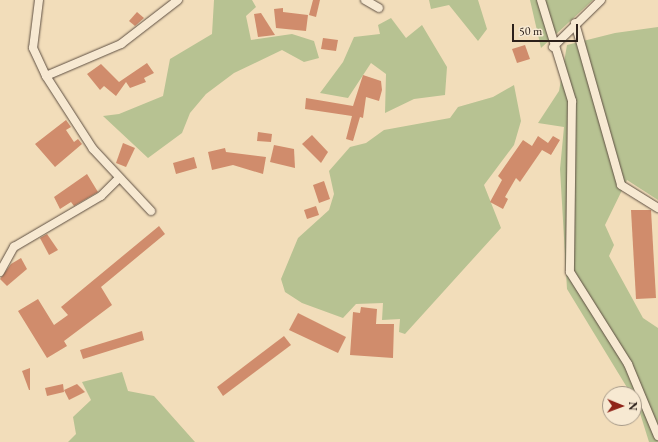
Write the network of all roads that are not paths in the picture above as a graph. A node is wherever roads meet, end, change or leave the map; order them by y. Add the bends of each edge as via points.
1 (39, 0) edge
2 (178, 0) edge
3 (365, 0) edge
4 (541, 0) edge
5 (601, 0) edge
6 (379, 8) dead end
7 (575, 23) junction
8 (553, 47) junction
9 (46, 76) junction
10 (118, 178) junction
11 (658, 208) edge
12 (150, 211) dead end
13 (0, 272) edge
14 (658, 436) edge

1 - 9 street via 33,48
2 - 9 street via 121,44
3 - 6 street
4 - 8 street
5 - 7 street
7 - 8 street
7 - 11 street via 621,185
8 - 14 street via 572,101 570,272 628,364
9 - 10 street via 92,149
10 - 12 street
10 - 13 street via 100,196 14,247

